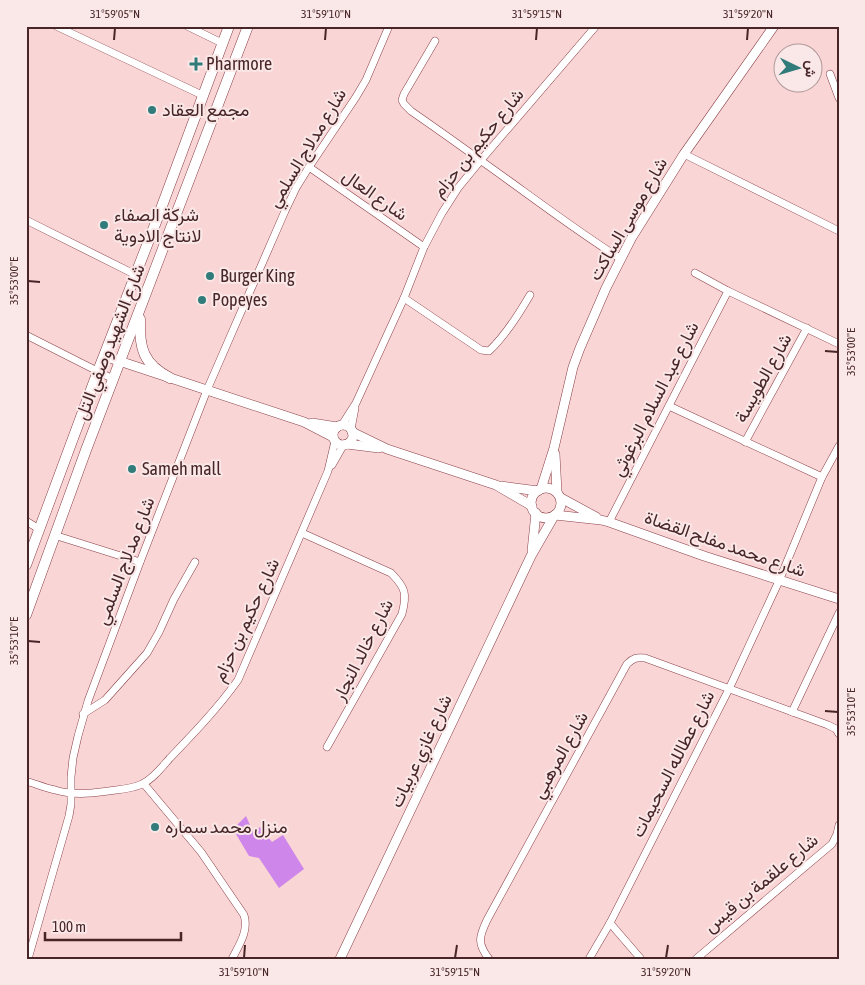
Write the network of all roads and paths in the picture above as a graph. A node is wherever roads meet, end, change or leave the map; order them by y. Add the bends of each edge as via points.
1 (56, 26) edge
2 (187, 26) edge
3 (228, 26) edge
4 (248, 26) edge
5 (390, 26) edge
6 (596, 26) edge
7 (774, 26) edge
8 (435, 41) dead end
9 (222, 43) junction
10 (830, 74) dead end
11 (202, 95) junction
12 (839, 98) edge
13 (684, 154) junction
14 (481, 160) junction
15 (309, 167) junction
16 (26, 220) edge
17 (839, 231) edge
18 (424, 247) junction
19 (621, 259) junction
20 (695, 273) dead end
21 (136, 275) junction
22 (728, 291) junction
23 (530, 295) dead end
24 (404, 298) junction
25 (140, 311) junction
26 (807, 328) junction
27 (27, 338) edge
28 (839, 344) edge
29 (104, 356) junction
30 (120, 361) junction
31 (98, 371) junction
32 (113, 378) junction
33 (170, 378) junction
34 (207, 390) junction
35 (669, 406) junction
36 (304, 422) junction
37 (346, 428) junction
38 (334, 439) junction
39 (745, 442) junction
40 (346, 444) junction
41 (839, 446) edge
42 (554, 448) junction
43 (387, 449) junction
44 (328, 471) junction
45 (822, 477) junction
46 (496, 485) junction
47 (540, 490) junction
48 (559, 495) junction
49 (534, 510) junction
50 (554, 515) junction
51 (605, 521) junction
52 (26, 522) edge
53 (39, 529) junction
54 (302, 533) junction
55 (54, 535) junction
56 (531, 556) junction
57 (140, 562) junction
58 (195, 562) dead end
59 (26, 565) edge
60 (779, 580) junction
61 (839, 599) edge
62 (839, 613) edge
63 (26, 615) edge
64 (729, 688) junction
65 (792, 712) junction
66 (83, 715) junction
67 (839, 734) edge
68 (328, 748) dead end
69 (26, 780) edge
70 (144, 784) junction
71 (71, 793) junction
72 (839, 825) edge
73 (610, 923) junction
74 (28, 959) edge
75 (232, 959) edge
76 (340, 959) edge
77 (489, 959) edge
78 (589, 959) edge
79 (641, 959) edge
80 (696, 959) edge

1 - 11 street
2 - 9 street
3 - 9 main road, شارع الشهيد وصفي التل
4 - 25 main road, شارع الشهيد وصفي التل
5 - 15 street, شارع مدلاج السلمي via 361,88
6 - 14 street, شارع حكيم بن حزام
7 - 13 street, شارع موسى الساكت
8 - 14 street via 402,100 411,111
9 - 11 main road, شارع الشهيد وصفي التل
10 - 12 street
11 - 21 main road, شارع الشهيد وصفي التل
13 - 17 street
13 - 19 street, شارع موسى الساكت
14 - 18 street, شارع حكيم بن حزام via 458,188
14 - 19 street
15 - 18 street, شارع العال
15 - 34 street, شارع مدلاج السلمي via 285,211
16 - 21 street
18 - 24 street, شارع حكيم بن حزام
19 - 42 street, شارع موسى الساكت via 573,367
20 - 22 street
21 - 29 main road, شارع الشهيد وصفي التل
22 - 26 street
22 - 35 street, شارع عبد السلام البرغوثي
23 - 24 street via 489,351 481,350
24 - 37 street, شارع حكيم بن حزام
25 - 30 main road, شارع الشهيد وصفي التل
25 - 33 main road via 140,341 146,356 155,368
26 - 28 street
26 - 39 street, شارع الطويسة
27 - 31 street
29 - 30 street
29 - 31 main road, شارع الشهيد وصفي التل
30 - 32 main road, شارع الشهيد وصفي التل
30 - 33 street
31 - 32 street
31 - 53 main road, شارع الشهيد وصفي التل
32 - 55 main road, شارع الشهيد وصفي التل
33 - 34 street
34 - 36 street
34 - 57 street, شارع مدلاج السلمي
35 - 39 street
35 - 51 street, شارع عبد السلام البرغوثي
36 - 37 street
36 - 38 street
37 - 38 street via 334,432
37 - 40 street via 351,439
37 - 43 street
38 - 40 street
38 - 44 street, شارع حكيم بن حزام
39 - 45 street
40 - 43 street
40 - 44 street, شارع حكيم بن حزام
41 - 45 street, شارع عطالله السحيمات
42 - 47 street, شارع موسى الساكت
42 - 48 street, شارع موسى الساكت
43 - 46 street
44 - 54 street, شارع حكيم بن حزام
45 - 60 street, شارع عطالله السحيمات
46 - 47 street
46 - 49 street
47 - 48 street via 550,488
47 - 49 street via 532,497
48 - 50 street via 560,508
48 - 51 street, شارع محمد مفلح القضاة
49 - 50 street via 543,517
49 - 56 street, شارع غازي عربيات
50 - 51 street, شارع محمد مفلح القضاة
50 - 56 street, شارع غازي عربيات
51 - 60 street, شارع محمد مفلح القضاة
52 - 53 street
53 - 59 main road, شارع الشهيد وصفي التل
54 - 68 street, شارع خالد النجار via 391,573 401,583 406,599 402,614
54 - 70 street, شارع حكيم بن حزام via 238,680 197,730
55 - 57 street
55 - 63 main road, شارع الشهيد وصفي التل
56 - 76 street, شارع غازي عربيات
57 - 66 street, شارع مدلاج السلمي
58 - 66 street via 147,653 104,700
60 - 61 street, شارع محمد مفلح القضاة
60 - 64 street, شارع عطالله السحيمات
62 - 65 street
64 - 65 street
64 - 73 street, شارع عطالله السحيمات
64 - 77 street, شارع المرهبي via 645,658 632,659 487,920 480,942
65 - 67 street via 828,725
66 - 71 street, شارع مدلاج السلمي via 73,758
69 - 71 street
70 - 71 street via 105,792
70 - 75 street via 201,852 244,915 246,927
71 - 74 street, شارع مدلاج السلمي via 70,816
72 - 80 street, شارع علقمة بن قيس via 832,844
73 - 78 street, شارع عطالله السحيمات
73 - 79 street

